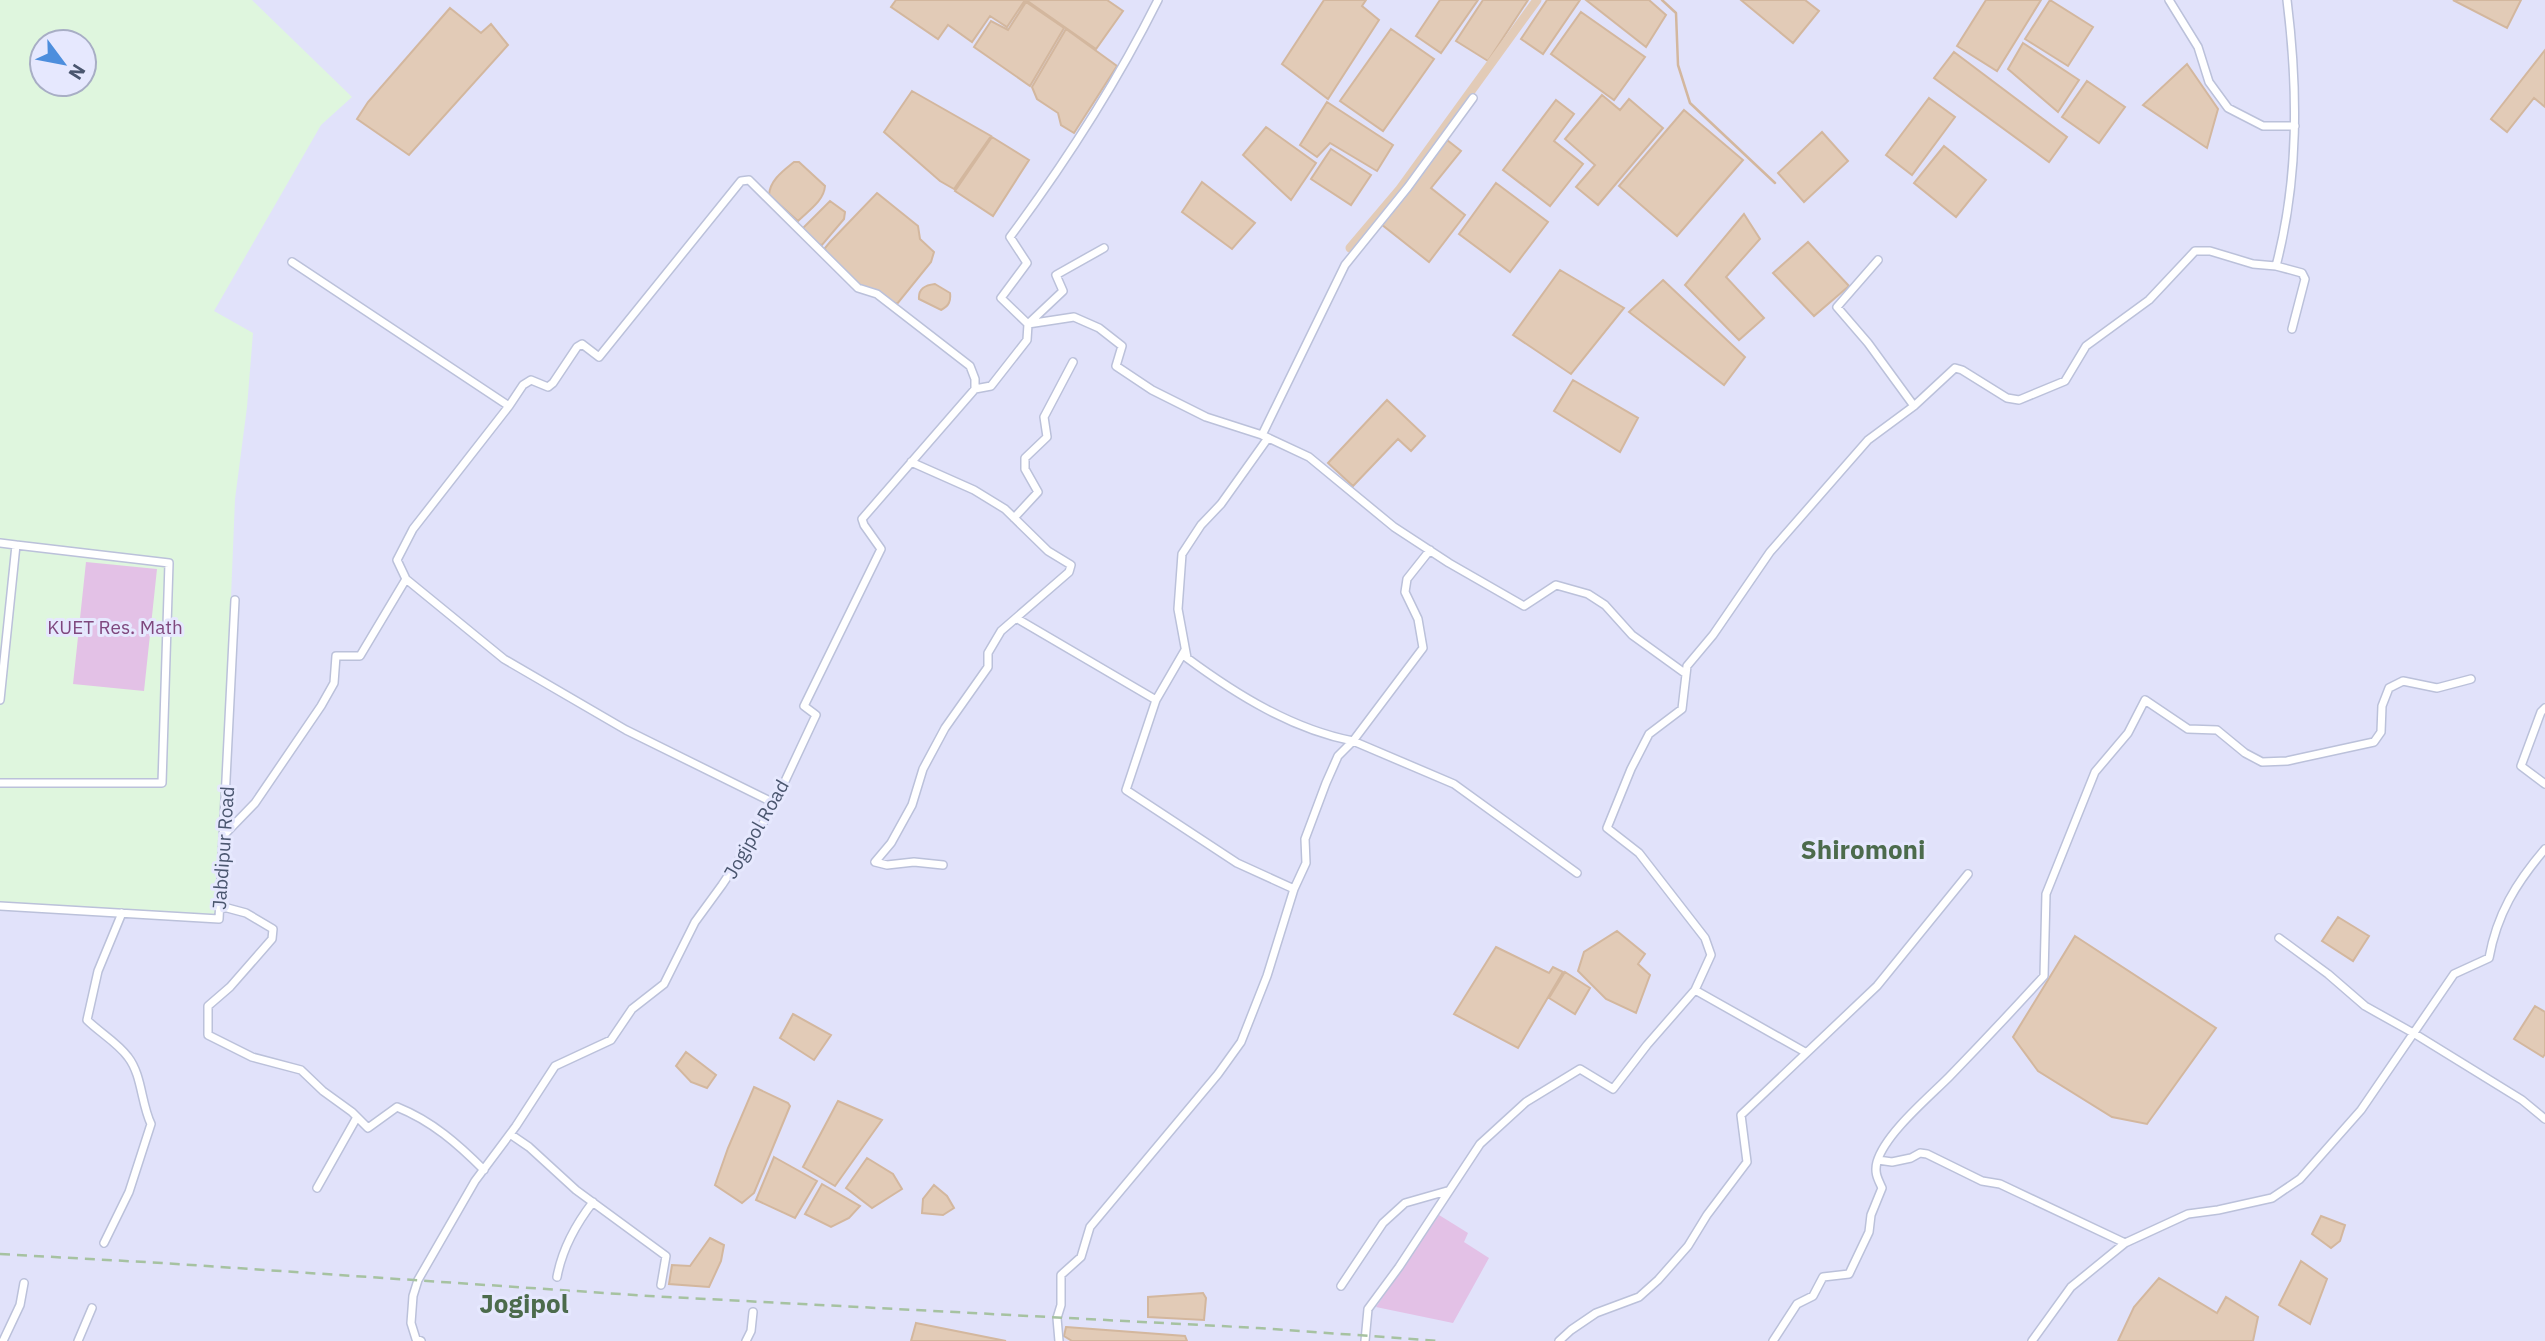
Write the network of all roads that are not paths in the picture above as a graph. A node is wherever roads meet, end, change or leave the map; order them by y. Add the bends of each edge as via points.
1 (1158, 0) edge
2 (2169, 0) edge
3 (2287, 0) edge
4 (1474, 98) dead end
5 (2295, 126) junction
6 (1104, 248) dead end
7 (1878, 260) dead end
8 (292, 262) dead end
9 (2276, 266) junction
10 (1028, 324) junction
11 (2292, 329) dead end
12 (1073, 362) dead end
13 (975, 389) junction
14 (509, 406) junction
15 (1913, 406) junction
16 (1265, 437) junction
17 (911, 462) junction
18 (1014, 518) junction
19 (0, 543) edge
20 (16, 545) junction
21 (1430, 550) junction
22 (406, 579) junction
23 (235, 600) dead end
24 (1016, 618) junction
25 (1185, 649) junction
26 (1686, 674) junction
27 (2471, 679) dead end
28 (0, 700) edge
29 (1156, 700) junction
30 (2545, 708) edge
31 (1353, 741) junction
32 (0, 783) edge
33 (2545, 784) edge
34 (774, 803) junction
35 (224, 835) junction
36 (2545, 849) edge
37 (943, 865) dead end
38 (1577, 873) dead end
39 (1968, 874) dead end
40 (1294, 889) junction
41 (0, 906) edge
42 (220, 906) junction
43 (122, 913) junction
44 (2279, 938) dead end
45 (1695, 990) junction
46 (2415, 1034) junction
47 (1805, 1052) junction
48 (357, 1117) junction
49 (2545, 1119) edge
50 (510, 1134) junction
51 (1878, 1160) junction
52 (484, 1170) junction
53 (317, 1188) dead end
54 (1448, 1191) junction
55 (593, 1202) junction
56 (104, 1243) dead end
57 (2125, 1243) junction
58 (557, 1277) dead end
59 (24, 1283) dead end
60 (661, 1285) dead end
61 (1341, 1286) dead end
62 (92, 1308) dead end
63 (754, 1312) dead end
64 (3, 1341) edge
65 (78, 1341) edge
66 (421, 1341) edge
67 (746, 1341) edge
68 (1059, 1341) edge
69 (1364, 1341) edge
70 (1559, 1341) edge
71 (1773, 1341) edge
72 (2032, 1341) edge

1 - 10 street via 1056,175 1010,237 1027,263 1001,298
2 - 5 street via 2198,47 2209,82 2228,108 2263,126
3 - 5 street
4 - 16 street via 1345,265
5 - 9 street via 2294,169
6 - 10 street via 1056,275 1063,291
7 - 15 street via 1837,307
8 - 14 street
9 - 11 street via 2302,273 2305,279
9 - 15 street via 2195,251 2149,300 2087,346 2065,381 2018,400 1955,368
10 - 13 street, Jogipol Road via 1027,340 991,386
10 - 16 street via 1074,317 1099,328 1122,346 1116,366 1152,390 1206,417
12 - 18 street via 1044,417 1047,437 1025,458 1025,469 1038,492
13 - 14 street via 970,366 877,294 858,288 749,180 741,181 599,357 582,344 577,346 553,383 548,387 531,380
13 - 17 street, Jogipol Road
14 - 22 street via 413,529 397,560
15 - 26 street via 1868,440 1792,526 1687,666
16 - 21 street via 1310,457 1394,527
16 - 25 street via 1182,554 1178,609
17 - 18 street via 974,490
17 - 34 street, Jogipol Road via 862,519 881,549 804,706 816,715
18 - 24 street via 1048,551 1071,565 1069,572
19 - 20 street
20 - 28 street
20 - 32 street via 169,564 162,783
21 - 26 street via 1524,606 1556,585 1588,593 1632,635
21 - 31 street via 1407,579 1405,592 1418,619 1423,648
22 - 34 street via 504,659 626,730
22 - 35 street via 360,656 336,656 334,683 321,706 256,803
23 - 35 street, Jabdipur Road
24 - 29 street
24 - 37 street via 988,653 988,667 945,728 923,769 912,805 875,862
25 - 29 street
25 - 31 street via 1186,658 1262,707 1322,735
26 - 45 street via 1682,709 1648,734 1607,828 1639,853 1705,938 1711,955
27 - 51 street via 2437,688 2403,681 2389,688 2382,706 2382,732 2374,742 2287,761 2262,762 2217,730 2188,729 2145,700 2128,733 2095,772 2046,894 2044,976 1910,1115
29 - 40 street via 1126,790 1237,863
30 - 33 street via 2521,766
31 - 38 street via 1454,784
31 - 40 street via 1338,756 1326,783 1305,839 1307,863
34 - 50 street, Jogipol Road via 695,922 664,984 632,1010 611,1040 555,1066
35 - 42 street, Jabdipur Road
36 - 46 street via 2503,909 2489,958 2454,974
39 - 47 street via 1877,986
40 - 68 street via 1241,1042 1090,1227 1081,1257 1061,1275
41 - 43 street, Jabdipur Road
42 - 43 street, Jabdipur Road via 219,919
42 - 48 street via 246,913 274,929 272,939 208,1006 208,1035 252,1057 301,1070
43 - 56 street via 98,971 86,1020 128,1057 151,1124 129,1192
44 - 46 street via 2365,1006
45 - 47 street
45 - 54 street via 1613,1089 1580,1069 1526,1102 1480,1144
46 - 49 street
46 - 57 street via 2361,1111 2300,1179 2272,1198 2188,1214
47 - 70 street via 1741,1115 1747,1162 1688,1246 1639,1297 1596,1313
48 - 52 street via 368,1128 397,1107 420,1116
48 - 53 street
50 - 52 street, Jogipol Road
50 - 55 street
51 - 57 street via 1892,1162 1927,1154
51 - 71 street via 1875,1173 1882,1188 1869,1232 1849,1274 1823,1277 1814,1296 1797,1304
52 - 66 street, Jogipol Road via 418,1280 411,1323
54 - 61 street via 1405,1203 1383,1223
54 - 69 street via 1368,1309
55 - 58 street via 560,1260
55 - 60 street via 666,1255
57 - 72 street via 2071,1287
59 - 64 street via 20,1305
62 - 65 street
63 - 67 street

